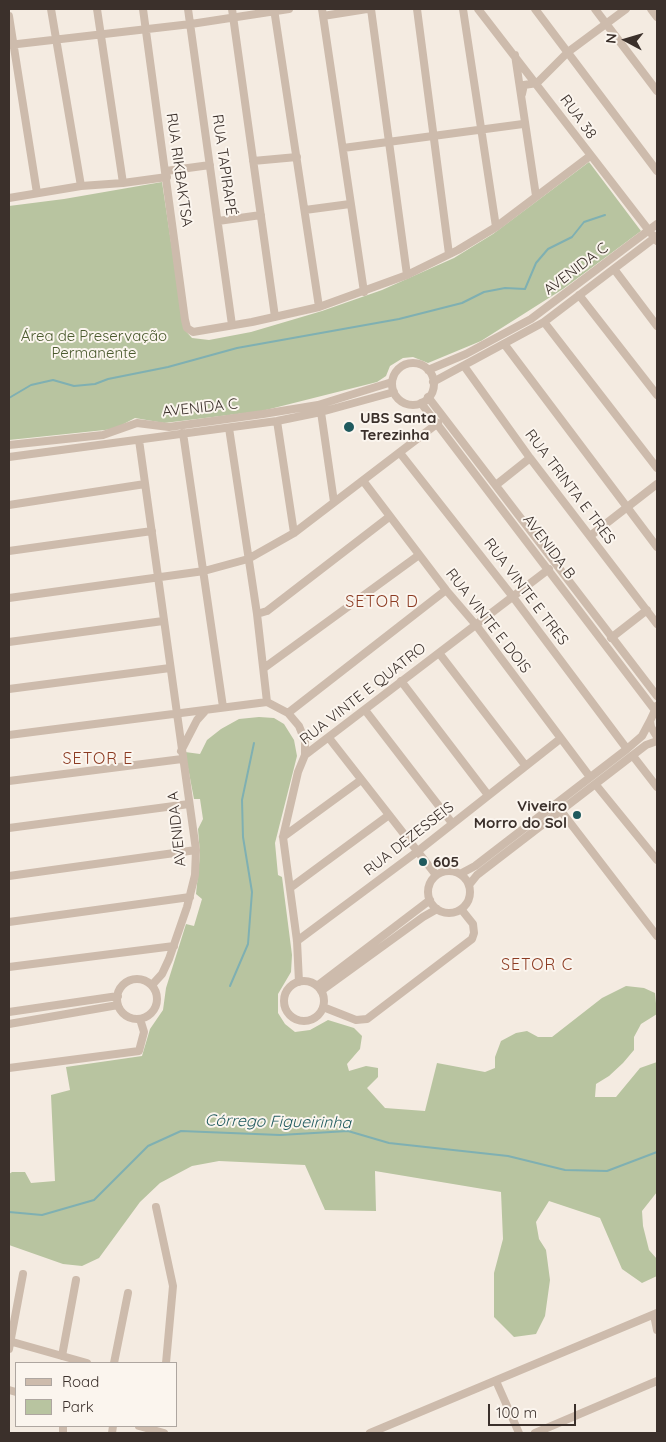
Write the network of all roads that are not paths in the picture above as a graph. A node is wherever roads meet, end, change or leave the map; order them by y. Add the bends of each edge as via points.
1 (51, 9) edge
2 (97, 9) edge
3 (143, 9) edge
4 (188, 9) edge
5 (232, 9) edge
6 (289, 9) edge
7 (369, 9) edge
8 (418, 9) edge
9 (463, 9) edge
10 (478, 9) edge
11 (535, 9) edge
12 (595, 9) edge
13 (626, 9) edge
14 (651, 9) edge
15 (274, 10) edge
16 (322, 12) edge
17 (9, 16) edge
18 (657, 17) edge
19 (233, 18) junction
20 (606, 23) junction
21 (191, 24) junction
22 (465, 24) junction
23 (146, 29) junction
24 (101, 34) junction
25 (56, 40) junction
26 (10, 45) edge
27 (568, 52) junction
28 (515, 54) junction
29 (537, 82) junction
30 (657, 91) edge
31 (521, 100) junction
32 (523, 124) junction
33 (480, 130) junction
34 (434, 136) junction
35 (389, 142) junction
36 (343, 148) junction
37 (590, 156) junction
38 (297, 157) junction
39 (253, 161) junction
40 (210, 165) junction
41 (657, 171) edge
42 (166, 174) junction
43 (123, 183) junction
44 (81, 186) junction
45 (37, 193) junction
46 (536, 196) junction
47 (9, 198) edge
48 (350, 204) junction
49 (305, 210) junction
50 (261, 215) junction
51 (218, 220) junction
52 (657, 224) edge
53 (496, 227) junction
54 (649, 231) junction
55 (656, 238) edge
56 (450, 254) junction
57 (614, 269) junction
58 (408, 275) junction
59 (364, 292) junction
60 (579, 295) junction
61 (320, 307) junction
62 (275, 318) junction
63 (544, 322) junction
64 (232, 325) junction
65 (657, 326) edge
66 (505, 345) junction
67 (464, 366) junction
68 (428, 370) junction
69 (392, 382) junction
70 (433, 382) junction
71 (394, 392) junction
72 (657, 395) edge
73 (428, 397) junction
74 (421, 402) junction
75 (321, 412) junction
76 (277, 421) junction
77 (146, 424) junction
78 (438, 424) junction
79 (126, 428) junction
80 (229, 428) junction
81 (182, 433) junction
82 (139, 440) junction
83 (9, 445) edge
84 (400, 452) junction
85 (9, 457) edge
86 (530, 458) junction
87 (657, 468) edge
88 (364, 482) junction
89 (145, 484) junction
90 (657, 484) edge
91 (496, 485) junction
92 (334, 502) junction
93 (9, 505) edge
94 (627, 507) junction
95 (389, 517) junction
96 (152, 531) junction
97 (294, 533) junction
98 (590, 536) junction
99 (657, 547) edge
100 (9, 551) edge
101 (418, 555) junction
102 (248, 559) junction
103 (549, 569) junction
104 (204, 571) junction
105 (158, 578) junction
106 (446, 590) junction
107 (513, 597) junction
108 (9, 598) edge
109 (647, 610) junction
110 (258, 614) junction
111 (163, 621) junction
112 (657, 624) edge
113 (476, 625) junction
114 (610, 638) junction
115 (9, 642) edge
116 (439, 653) junction
117 (170, 668) junction
118 (264, 668) junction
119 (402, 681) junction
120 (9, 689) edge
121 (657, 696) edge
122 (267, 702) junction
123 (223, 707) junction
124 (656, 708) edge
125 (206, 710) junction
126 (365, 710) junction
127 (288, 712) junction
128 (176, 713) junction
129 (650, 721) junction
130 (9, 735) edge
131 (657, 737) edge
132 (329, 738) junction
133 (560, 739) junction
134 (657, 742) edge
135 (627, 749) junction
136 (305, 754) junction
137 (182, 755) junction
138 (633, 756) junction
139 (525, 766) junction
140 (590, 777) junction
141 (362, 780) junction
142 (9, 781) edge
143 (596, 785) junction
144 (657, 787) edge
145 (488, 795) junction
146 (189, 804) junction
147 (561, 811) junction
148 (389, 815) junction
149 (452, 823) junction
150 (9, 828) edge
151 (283, 837) junction
152 (196, 850) junction
153 (418, 851) junction
154 (657, 860) edge
155 (460, 874) junction
156 (436, 875) junction
157 (9, 876) edge
158 (468, 885) junction
159 (290, 888) junction
160 (190, 897) junction
161 (430, 900) junction
162 (437, 909) junction
163 (461, 909) junction
164 (9, 922) edge
165 (657, 936) edge
166 (297, 941) junction
167 (174, 946) junction
168 (9, 967) edge
169 (299, 982) junction
170 (152, 986) junction
171 (319, 988) junction
172 (118, 1001) junction
173 (323, 1008) junction
174 (9, 1012) edge
175 (140, 1019) junction
176 (9, 1024) edge
177 (10, 1069) edge
178 (156, 1207) dead end
179 (24, 1274) dead end
180 (76, 1280) dead end
181 (128, 1293) dead end
182 (656, 1314) edge
183 (657, 1330) edge
184 (9, 1344) edge
185 (62, 1356) junction
186 (83, 1362) edge
187 (114, 1362) edge
188 (166, 1362) edge
189 (496, 1381) junction
190 (657, 1381) edge
191 (143, 1427) edge
192 (164, 1433) edge
193 (370, 1433) edge
194 (519, 1433) edge
195 (535, 1433) edge

1 - 25 street
2 - 24 street
3 - 23 street, RUA RIKBAKTSA
4 - 21 street, RUA TAPIRAPÉ
5 - 19 street
6 - 15 street
7 - 16 street
7 - 35 street
8 - 34 street
9 - 22 street
10 - 22 street via 470,13
10 - 28 street, RUA 38
11 - 27 street
12 - 20 street
13 - 20 street
14 - 18 street
15 - 19 street
15 - 38 street
16 - 36 street
17 - 26 street
19 - 21 street
19 - 39 street
20 - 27 street
20 - 30 street
21 - 23 street
21 - 40 street, RUA TAPIRAPÉ
22 - 33 street
23 - 24 street
23 - 42 street, RUA RIKBAKTSA
24 - 25 street
24 - 43 street
25 - 26 street
25 - 44 street
26 - 45 street
27 - 29 street
27 - 41 street
28 - 29 street, RUA 38
28 - 31 street
29 - 31 street via 524,85
29 - 37 street, RUA 38
31 - 32 street
32 - 33 street
32 - 46 street
33 - 34 street
33 - 53 street
34 - 35 street
34 - 56 street
35 - 36 street
35 - 58 street
36 - 48 street
37 - 46 street
37 - 54 street, RUA 38
38 - 39 street
38 - 49 street
39 - 50 street
40 - 42 street
40 - 51 street, RUA TAPIRAPÉ
42 - 43 street
42 - 64 street, RUA RIKBAKTSA via 187,328 193,332
43 - 44 street
44 - 45 street
45 - 47 street
46 - 53 street
48 - 49 street
48 - 59 street
49 - 61 street
50 - 51 street
50 - 62 street
51 - 64 street, RUA TAPIRAPÉ
52 - 54 street, AVENIDA C
53 - 56 street
54 - 55 street, RUA 38
54 - 68 street, AVENIDA C via 531,319 466,354
55 - 57 street, AVENIDA C
56 - 58 street
57 - 60 street, AVENIDA C
57 - 65 street
58 - 59 street
59 - 61 street
60 - 63 street, AVENIDA C
60 - 72 street
61 - 62 street
62 - 64 street
63 - 66 street, AVENIDA C
63 - 87 street
66 - 67 street, AVENIDA C
66 - 94 street
67 - 70 street, AVENIDA C
67 - 86 street, RUA TRINTA E TRES
68 - 69 street via 417,363 405,364 395,373
68 - 70 street
69 - 71 street
69 - 77 street, AVENIDA C via 318,405 169,427
70 - 73 street
71 - 74 street via 403,402
71 - 75 street, AVENIDA C
73 - 74 street
73 - 91 street, AVENIDA B
74 - 78 street, AVENIDA B
75 - 76 street, AVENIDA C
75 - 92 street
76 - 80 street, AVENIDA C
76 - 97 street
77 - 79 street, AVENIDA C via 137,423
77 - 82 street via 151,430
78 - 84 street
78 - 103 street, AVENIDA B
79 - 82 street via 127,437
79 - 83 street, AVENIDA C via 103,435
80 - 81 street, AVENIDA C
80 - 102 street
81 - 82 street, AVENIDA C
81 - 104 street
82 - 85 street, AVENIDA C
82 - 89 street, AVENIDA A
84 - 88 street
84 - 107 street, RUA VINTE E TRES
86 - 91 street
86 - 98 street, RUA TRINTA E TRES
88 - 92 street
88 - 95 street, RUA VINTE E DOIS
89 - 93 street
89 - 96 street, AVENIDA A
90 - 94 street
91 - 114 street, AVENIDA B
92 - 97 street
94 - 98 street
94 - 99 street
95 - 101 street, RUA VINTE E DOIS
95 - 110 street via 267,611
96 - 100 street
96 - 105 street, AVENIDA A
97 - 102 street
98 - 109 street, RUA TRINTA E TRES
101 - 106 street, RUA VINTE E DOIS
101 - 118 street
102 - 104 street
102 - 110 street
103 - 107 street, RUA VINTE E QUATRO
103 - 124 street, AVENIDA B
104 - 105 street
104 - 123 street
105 - 108 street
105 - 111 street, AVENIDA A
106 - 113 street, RUA VINTE E DOIS
106 - 127 street
107 - 113 street, RUA VINTE E QUATRO
107 - 135 street, RUA VINTE E TRES
109 - 112 street, RUA TRINTA E TRES
109 - 114 street
110 - 118 street
111 - 115 street
111 - 117 street, AVENIDA A
113 - 116 street, RUA VINTE E QUATRO
113 - 133 street, RUA VINTE E DOIS
114 - 121 street, AVENIDA B
116 - 119 street, RUA VINTE E QUATRO
116 - 139 street
117 - 120 street
117 - 128 street, AVENIDA A
118 - 122 street
119 - 126 street, RUA VINTE E QUATRO
119 - 145 street
122 - 123 street
122 - 127 street
123 - 125 street
124 - 129 street
125 - 128 street
125 - 137 street via 197,720
126 - 132 street, RUA VINTE E QUATRO
126 - 149 street
127 - 136 street via 299,726 305,741
128 - 130 street
128 - 137 street, AVENIDA A
129 - 131 street
129 - 135 street via 642,736
132 - 136 street, RUA VINTE E QUATRO
132 - 141 street
133 - 139 street, RUA DEZESSEIS
133 - 140 street, RUA VINTE E DOIS
134 - 138 street via 646,745
135 - 140 street
136 - 151 street, RUA VINTE E QUATRO
137 - 142 street
137 - 146 street, AVENIDA A
138 - 143 street
138 - 144 street
139 - 145 street, RUA DEZESSEIS
140 - 155 street via 475,866
141 - 148 street
141 - 151 street
143 - 147 street
143 - 154 street
145 - 149 street, RUA DEZESSEIS
146 - 150 street
146 - 152 street, AVENIDA A
147 - 158 street
147 - 165 street
148 - 153 street
148 - 159 street
149 - 153 street, RUA DEZESSEIS
151 - 159 street, RUA VINTE E QUATRO
152 - 157 street
152 - 160 street, AVENIDA A
153 - 156 street
153 - 166 street, RUA DEZESSEIS
155 - 156 street via 448,871
155 - 158 street
156 - 161 street via 429,886
158 - 163 street via 469,898
159 - 166 street, RUA VINTE E QUATRO
160 - 164 street
160 - 167 street, AVENIDA A
161 - 162 street
161 - 171 street
162 - 163 street via 450,913
162 - 171 street
163 - 173 street via 473,924 472,939 366,1020 356,1020
166 - 169 street, RUA VINTE E QUATRO
167 - 168 street
167 - 170 street, AVENIDA A via 162,974
169 - 171 street via 311,982
169 - 173 street via 285,996 290,1015 309,1021
170 - 172 street via 141,980 128,981 123,985
170 - 175 street via 157,997 155,1009
171 - 173 street
172 - 174 street
172 - 175 street via 129,1018
172 - 176 street
175 - 177 street via 144,1041 139,1051
178 - 188 street via 173,1286
179 - 184 street
180 - 185 street
181 - 187 street
182 - 183 street
182 - 189 street
184 - 185 street
185 - 186 street
189 - 193 street
189 - 194 street
190 - 195 street
191 - 192 street

